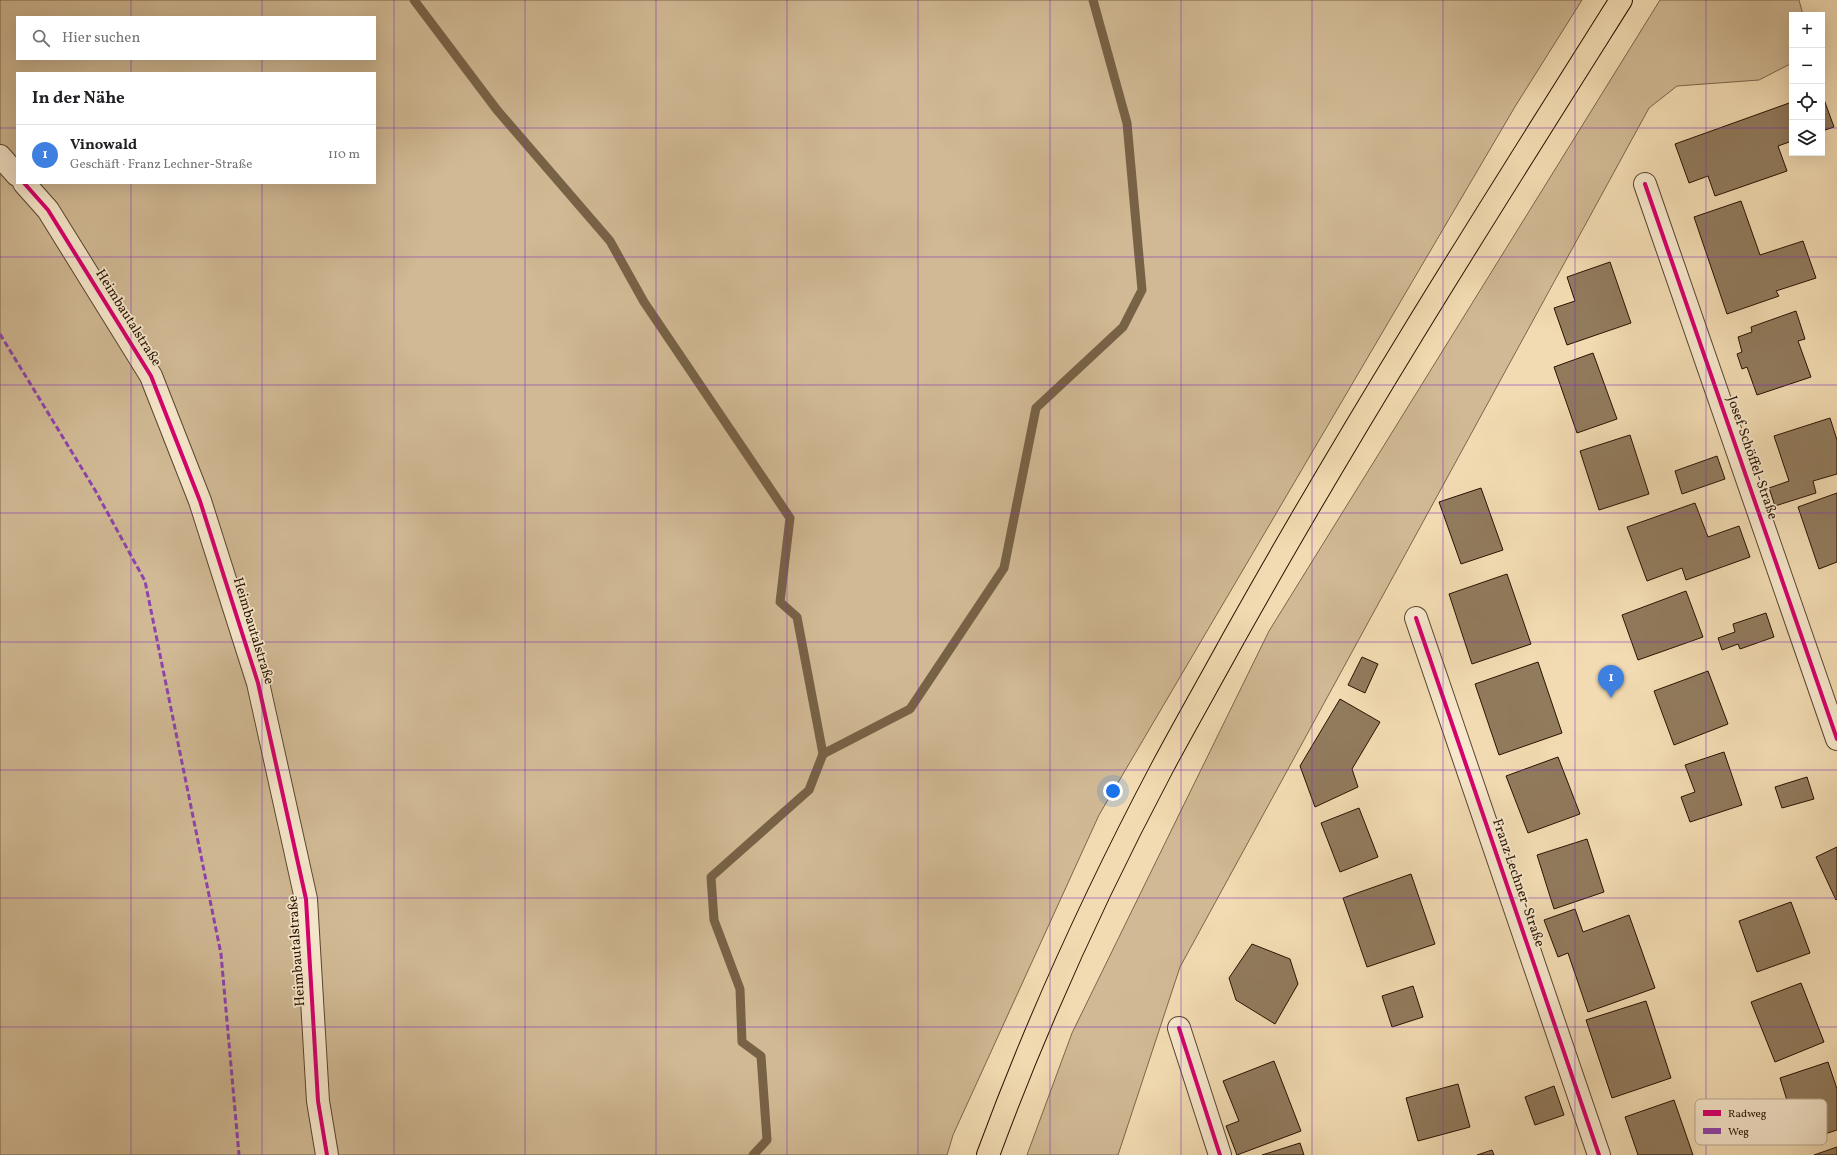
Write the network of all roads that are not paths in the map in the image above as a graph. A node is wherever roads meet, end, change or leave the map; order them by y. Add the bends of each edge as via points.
1 (1621, 0) edge
2 (0, 156) edge
3 (16, 174) edge
4 (25, 184) edge
5 (1646, 184) dead end
6 (1416, 618) dead end
7 (1837, 738) edge
8 (1179, 1028) dead end
9 (327, 1155) edge
10 (988, 1155) edge
11 (1220, 1155) edge
12 (1599, 1155) edge

1 - 10 main road via 1402,350 1277,560 1162,767 1062,973 1010,1094
2 - 3 street
4 - 9 street, Heimbautalstraße via 48,210 151,376 200,501 258,683 306,899 318,1101
5 - 7 street, Josef Schöffel-Straße
6 - 12 street, Franz Lechner-Straße
8 - 11 street

